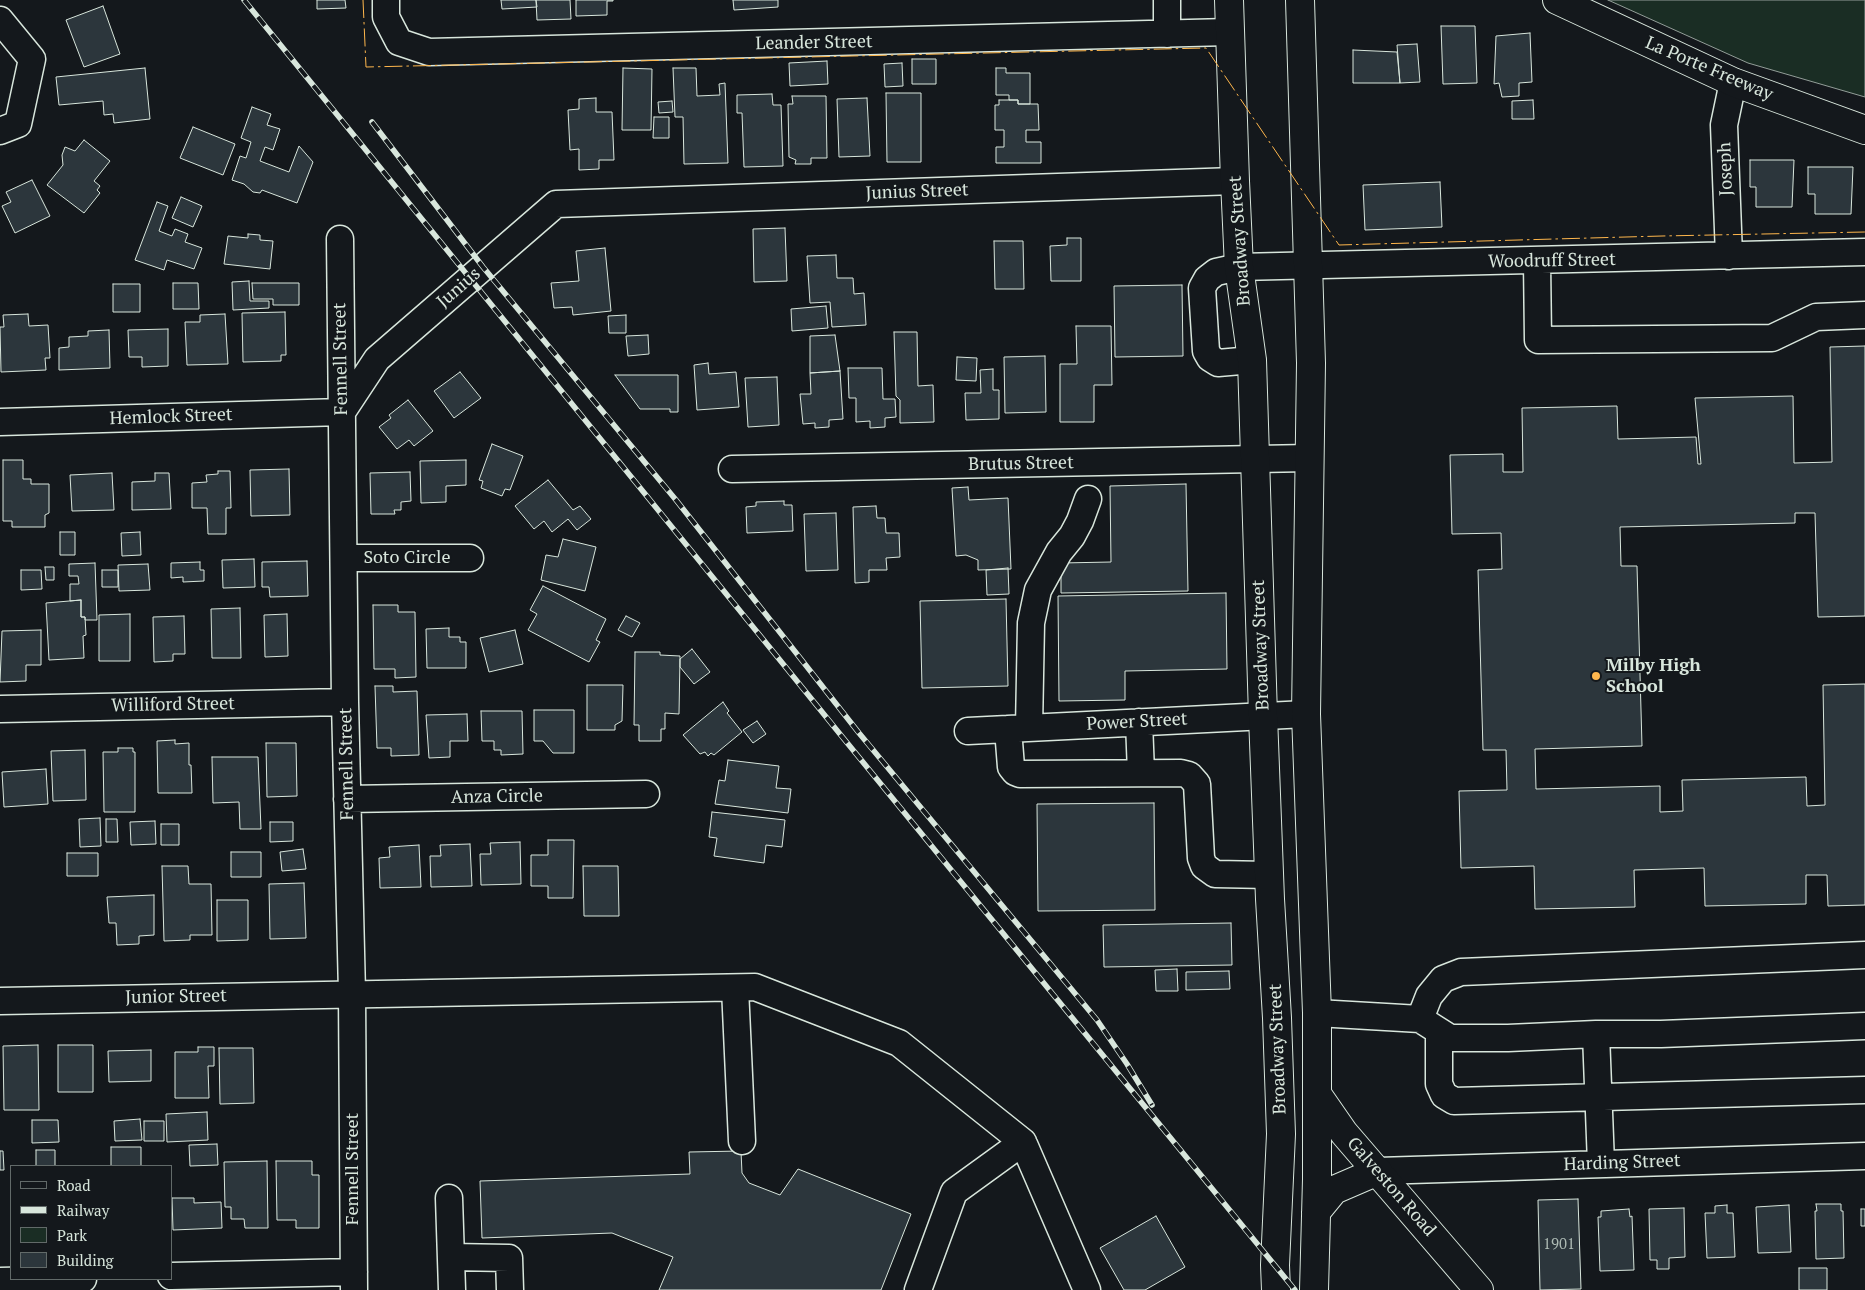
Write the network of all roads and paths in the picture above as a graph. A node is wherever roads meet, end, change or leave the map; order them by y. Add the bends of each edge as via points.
1 (386, 0) edge
2 (1167, 0) edge
3 (1229, 0) edge
4 (1313, 0) edge
5 (1556, 0) edge
6 (1300, 13) edge
7 (0, 20) edge
8 (1230, 32) junction
9 (1167, 34) junction
10 (1733, 82) junction
11 (1865, 130) edge
12 (0, 131) edge
13 (1234, 181) junction
14 (600, 202) joint
15 (340, 239) dead end
16 (1865, 252) edge
17 (1729, 256) junction
18 (1537, 261) junction
19 (1239, 267) junction
20 (1309, 267) junction
21 (1865, 315) edge
22 (1252, 360) junction
23 (342, 412) junction
24 (0, 422) edge
25 (1309, 458) junction
26 (1255, 459) junction
27 (732, 469) dead end
28 (1088, 499) dead end
29 (344, 558) junction
30 (470, 558) dead end
31 (345, 702) junction
32 (0, 709) edge
33 (1306, 714) junction
34 (1263, 716) junction
35 (1139, 722) junction
36 (1019, 728) junction
37 (968, 731) dead end
38 (1141, 773) junction
39 (646, 794) dead end
40 (347, 799) junction
41 (1269, 875) junction
42 (1865, 955) edge
43 (735, 988) junction
44 (352, 994) junction
45 (0, 1001) edge
46 (1317, 1013) junction
47 (1430, 1025) junction
48 (1865, 1026) edge
49 (1596, 1034) junction
50 (1865, 1090) edge
51 (1316, 1094) junction
52 (1599, 1098) junction
53 (1344, 1133) junction
54 (1281, 1134) junction
55 (1316, 1134) junction
56 (742, 1141) dead end
57 (1023, 1142) junction
58 (1865, 1156) edge
59 (1601, 1164) junction
60 (1378, 1171) junction
61 (449, 1198) dead end
62 (1316, 1212) junction
63 (451, 1257) junction
64 (172, 1276) edge
65 (42, 1280) edge
66 (0, 1281) edge
67 (354, 1281) edge
68 (452, 1290) edge
69 (510, 1290) edge
70 (918, 1290) edge
71 (1087, 1290) edge
72 (1276, 1290) edge
73 (1314, 1290) edge
74 (1479, 1290) edge

1 - 9 street, Leander Street via 386,17 399,42 429,52
2 - 9 street
3 - 8 main road, Broadway Street
4 - 6 main road
5 - 10 main road, La Porte Freeway
6 - 20 main road, Broadway Street
7 - 12 street via 32,59 18,124
8 - 9 street, Leander Street
8 - 13 main road, Broadway Street
10 - 11 main road, La Porte Freeway
10 - 17 street, Joseph via 1724,124
13 - 14 street, Junius Street
13 - 19 main road, Broadway Street
14 - 23 street, Junius via 556,204 377,359
15 - 23 street, Fennell Street
16 - 17 street, Woodruff Street
17 - 18 street, Woodruff Street
18 - 20 street, Woodruff Street
18 - 21 street via 1538,340 1772,338 1816,317
19 - 20 street, Woodruff Street
19 - 22 main road, Broadway Street
19 - 22 street, Woodruff Street via 1216,272 1202,288 1206,350 1218,363
20 - 25 main road, Broadway Street
22 - 26 main road, Broadway Street
23 - 24 street, Hemlock Street
23 - 29 street, Fennell Street
25 - 26 street, Brutus Street
25 - 33 main road, Broadway Street
26 - 27 street, Brutus Street
26 - 34 main road, Broadway Street
28 - 36 street via 1072,536 1038,590
29 - 30 street, Soto Circle
29 - 31 street, Fennell Street
31 - 32 street, Williford Street
31 - 40 street, Fennell Street
33 - 34 street, Power Street
33 - 46 main road, Broadway Street
34 - 35 street, Power Street
34 - 41 main road, Broadway Street
35 - 36 street, Power Street
35 - 38 street
36 - 37 street, Power Street
36 - 38 street via 1011,767 1020,774
38 - 41 street via 1182,773 1189,775 1197,784 1201,858 1210,872
39 - 40 street, Anza Circle
40 - 44 street, Fennell Street
41 - 54 main road, Broadway Street
42 - 47 street via 1461,972 1443,979 1430,996
43 - 44 street, Junior Street
43 - 56 street
43 - 57 street, Junior Street via 754,987 899,1043
44 - 45 street, Junior Street
44 - 67 street, Fennell Street
46 - 47 street
46 - 51 main road, Broadway Street
47 - 49 street via 1450,1038
47 - 52 street via 1439,1084 1444,1095 1454,1101
48 - 49 street
49 - 52 street
50 - 52 street
51 - 53 main road
51 - 55 main road, Broadway Street
52 - 59 street
53 - 55 main road, Galveston Road
53 - 60 main road, Galveston Road
54 - 55 main road, Galveston Road
54 - 72 main road, Broadway Street
55 - 62 main road, Broadway Street
57 - 70 street via 954,1192
57 - 71 street
58 - 59 street, Harding Street
59 - 60 street, Harding Street
60 - 62 main road via 1334,1190
60 - 74 main road, Galveston Road
61 - 63 street
62 - 73 main road, Broadway Street
63 - 68 street
63 - 69 street via 509,1258
64 - 67 street
65 - 66 street

